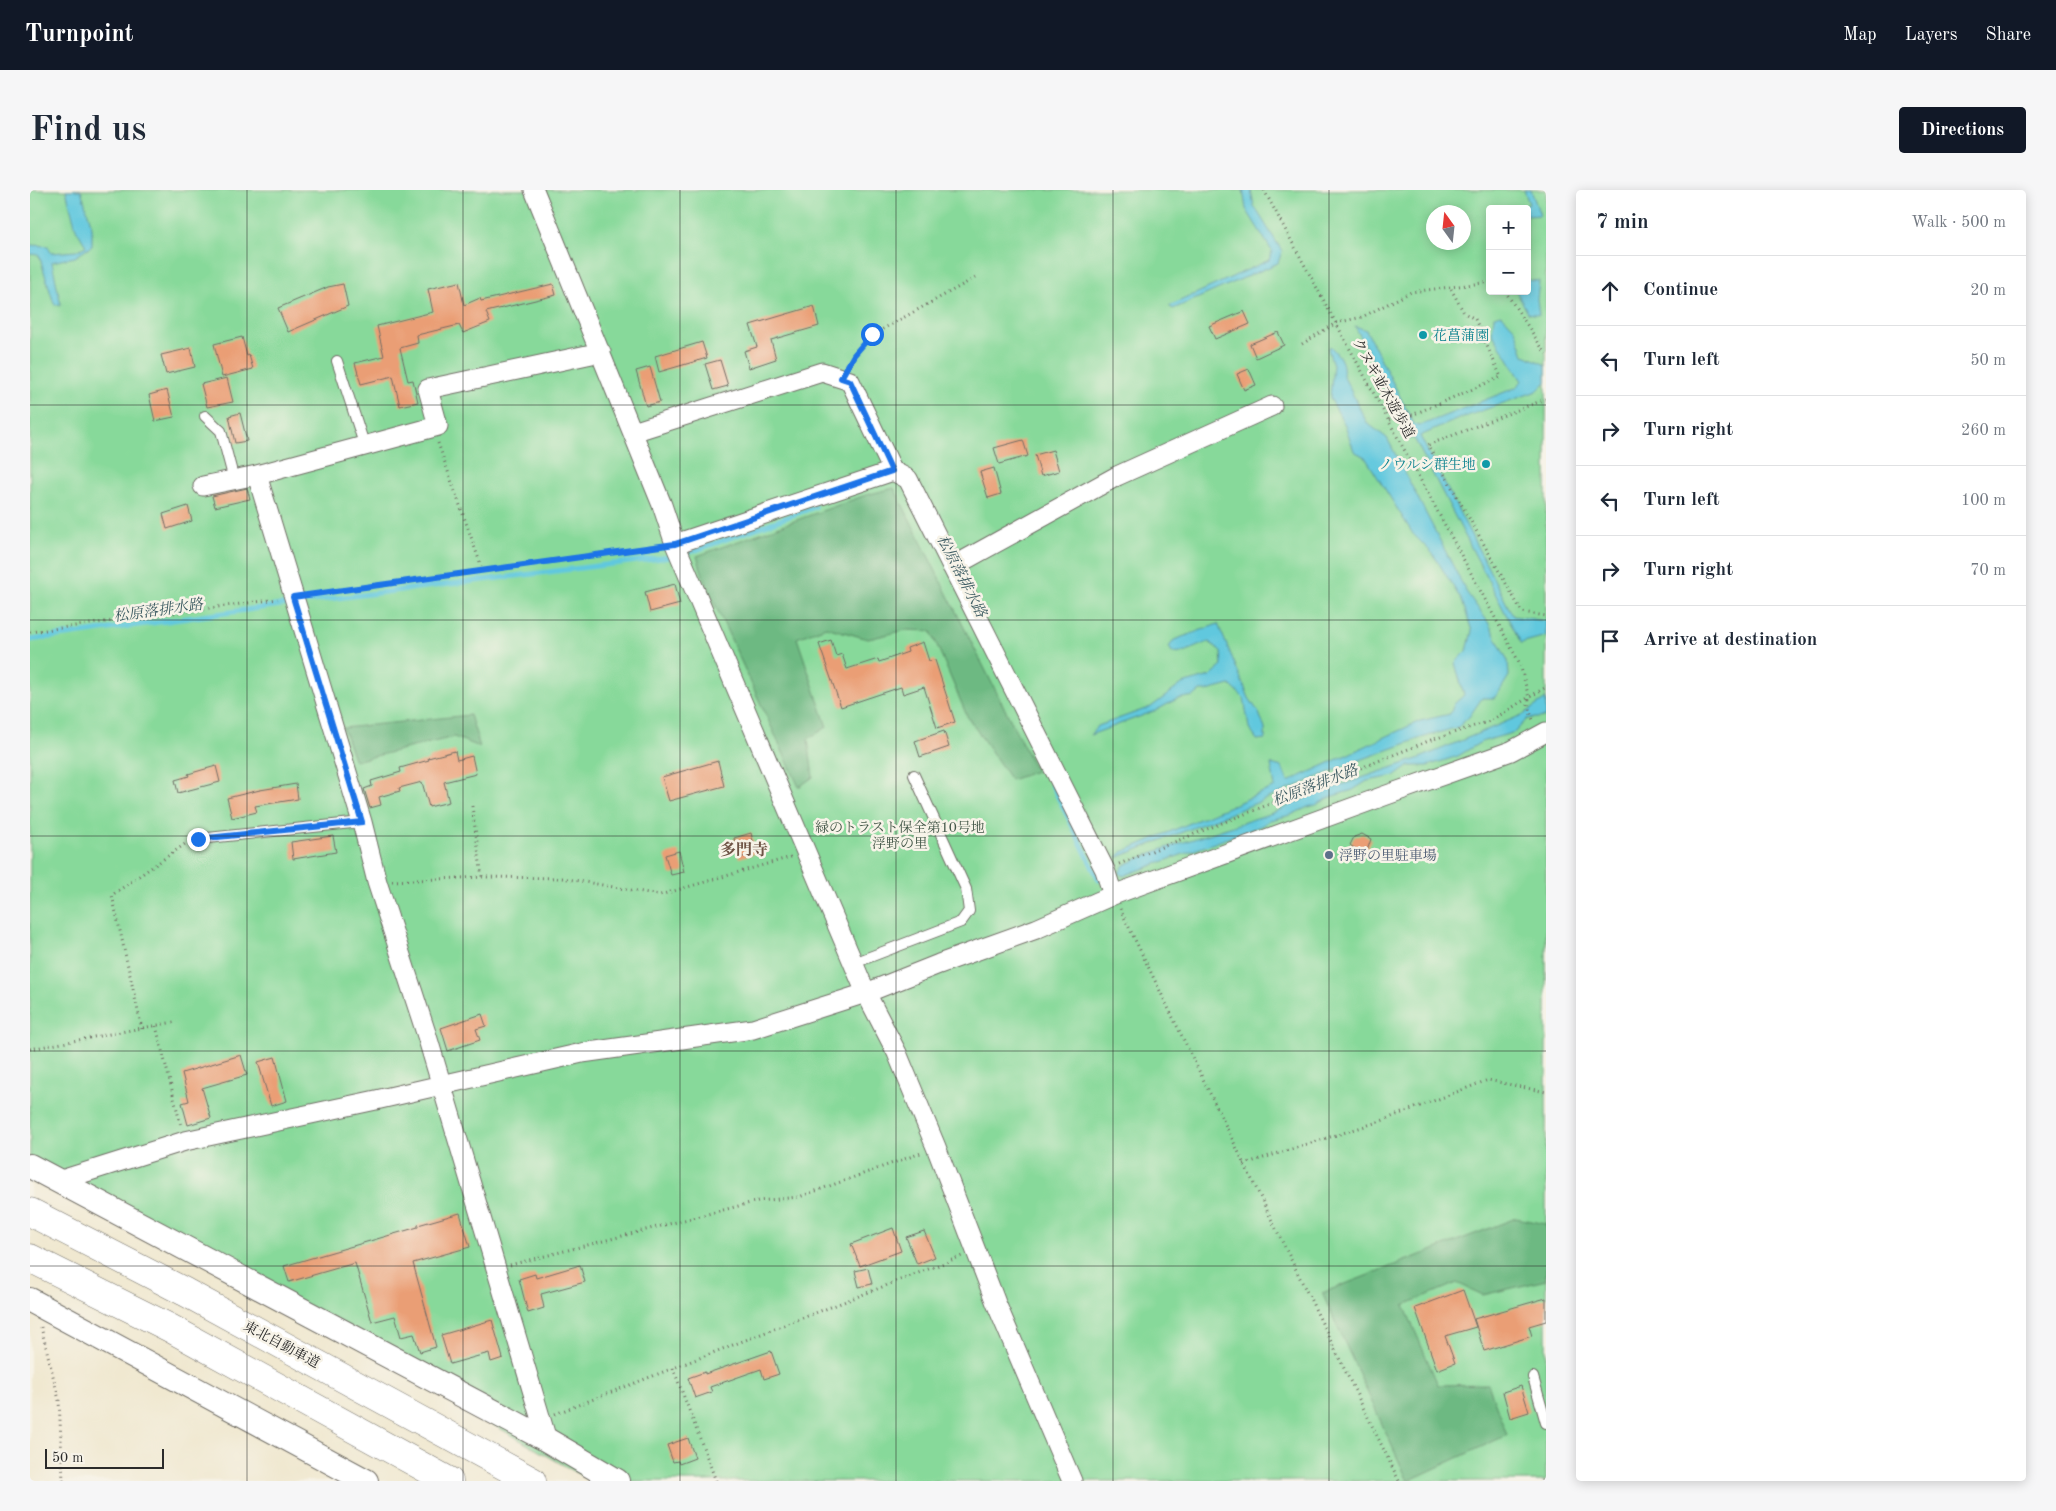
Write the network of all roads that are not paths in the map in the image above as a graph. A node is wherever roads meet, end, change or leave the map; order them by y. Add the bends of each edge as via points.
1 (534, 190) edge
2 (601, 352) junction
3 (337, 361) dead end
4 (1272, 406) dead end
5 (205, 416) dead end
6 (633, 432) junction
7 (365, 447) junction
8 (892, 471) junction
9 (258, 476) junction
10 (234, 480) junction
11 (203, 486) dead end
12 (675, 544) junction
13 (952, 567) junction
14 (1540, 727) edge
15 (914, 774) dead end
16 (362, 822) junction
17 (198, 839) road end
18 (1113, 895) junction
19 (854, 963) junction
20 (866, 993) junction
21 (440, 1086) junction
22 (30, 1166) edge
23 (58, 1181) junction
24 (30, 1212) edge
25 (30, 1258) edge
26 (32, 1301) edge
27 (1533, 1377) dead end
28 (1546, 1423) edge
29 (543, 1430) junction
30 (366, 1481) edge
31 (449, 1481) edge
32 (532, 1481) edge
33 (617, 1481) edge
34 (1072, 1481) edge

1 - 2 street
2 - 6 street
2 - 7 street via 428,389 438,426
3 - 7 lane
4 - 13 street via 1117,476
5 - 10 lane via 221,431
6 - 8 street via 822,372 850,381
6 - 12 street
7 - 9 street
8 - 12 street
8 - 13 street via 908,479
9 - 10 street
9 - 16 street
10 - 11 street
12 - 19 street
13 - 18 street via 1105,870
14 - 18 street via 1512,751
15 - 19 lane via 966,889 969,911 960,922
16 - 17 lane
16 - 21 street via 377,882
18 - 20 street via 1036,929
19 - 20 street
20 - 21 street via 753,1029 582,1052
20 - 34 street via 897,1053 996,1303
21 - 23 street via 185,1141
21 - 29 street
22 - 23 street
23 - 29 street
24 - 32 highway, 東北自動車道 via 186,1292
25 - 31 highway via 170,1328
26 - 30 street
27 - 28 lane
29 - 33 street

